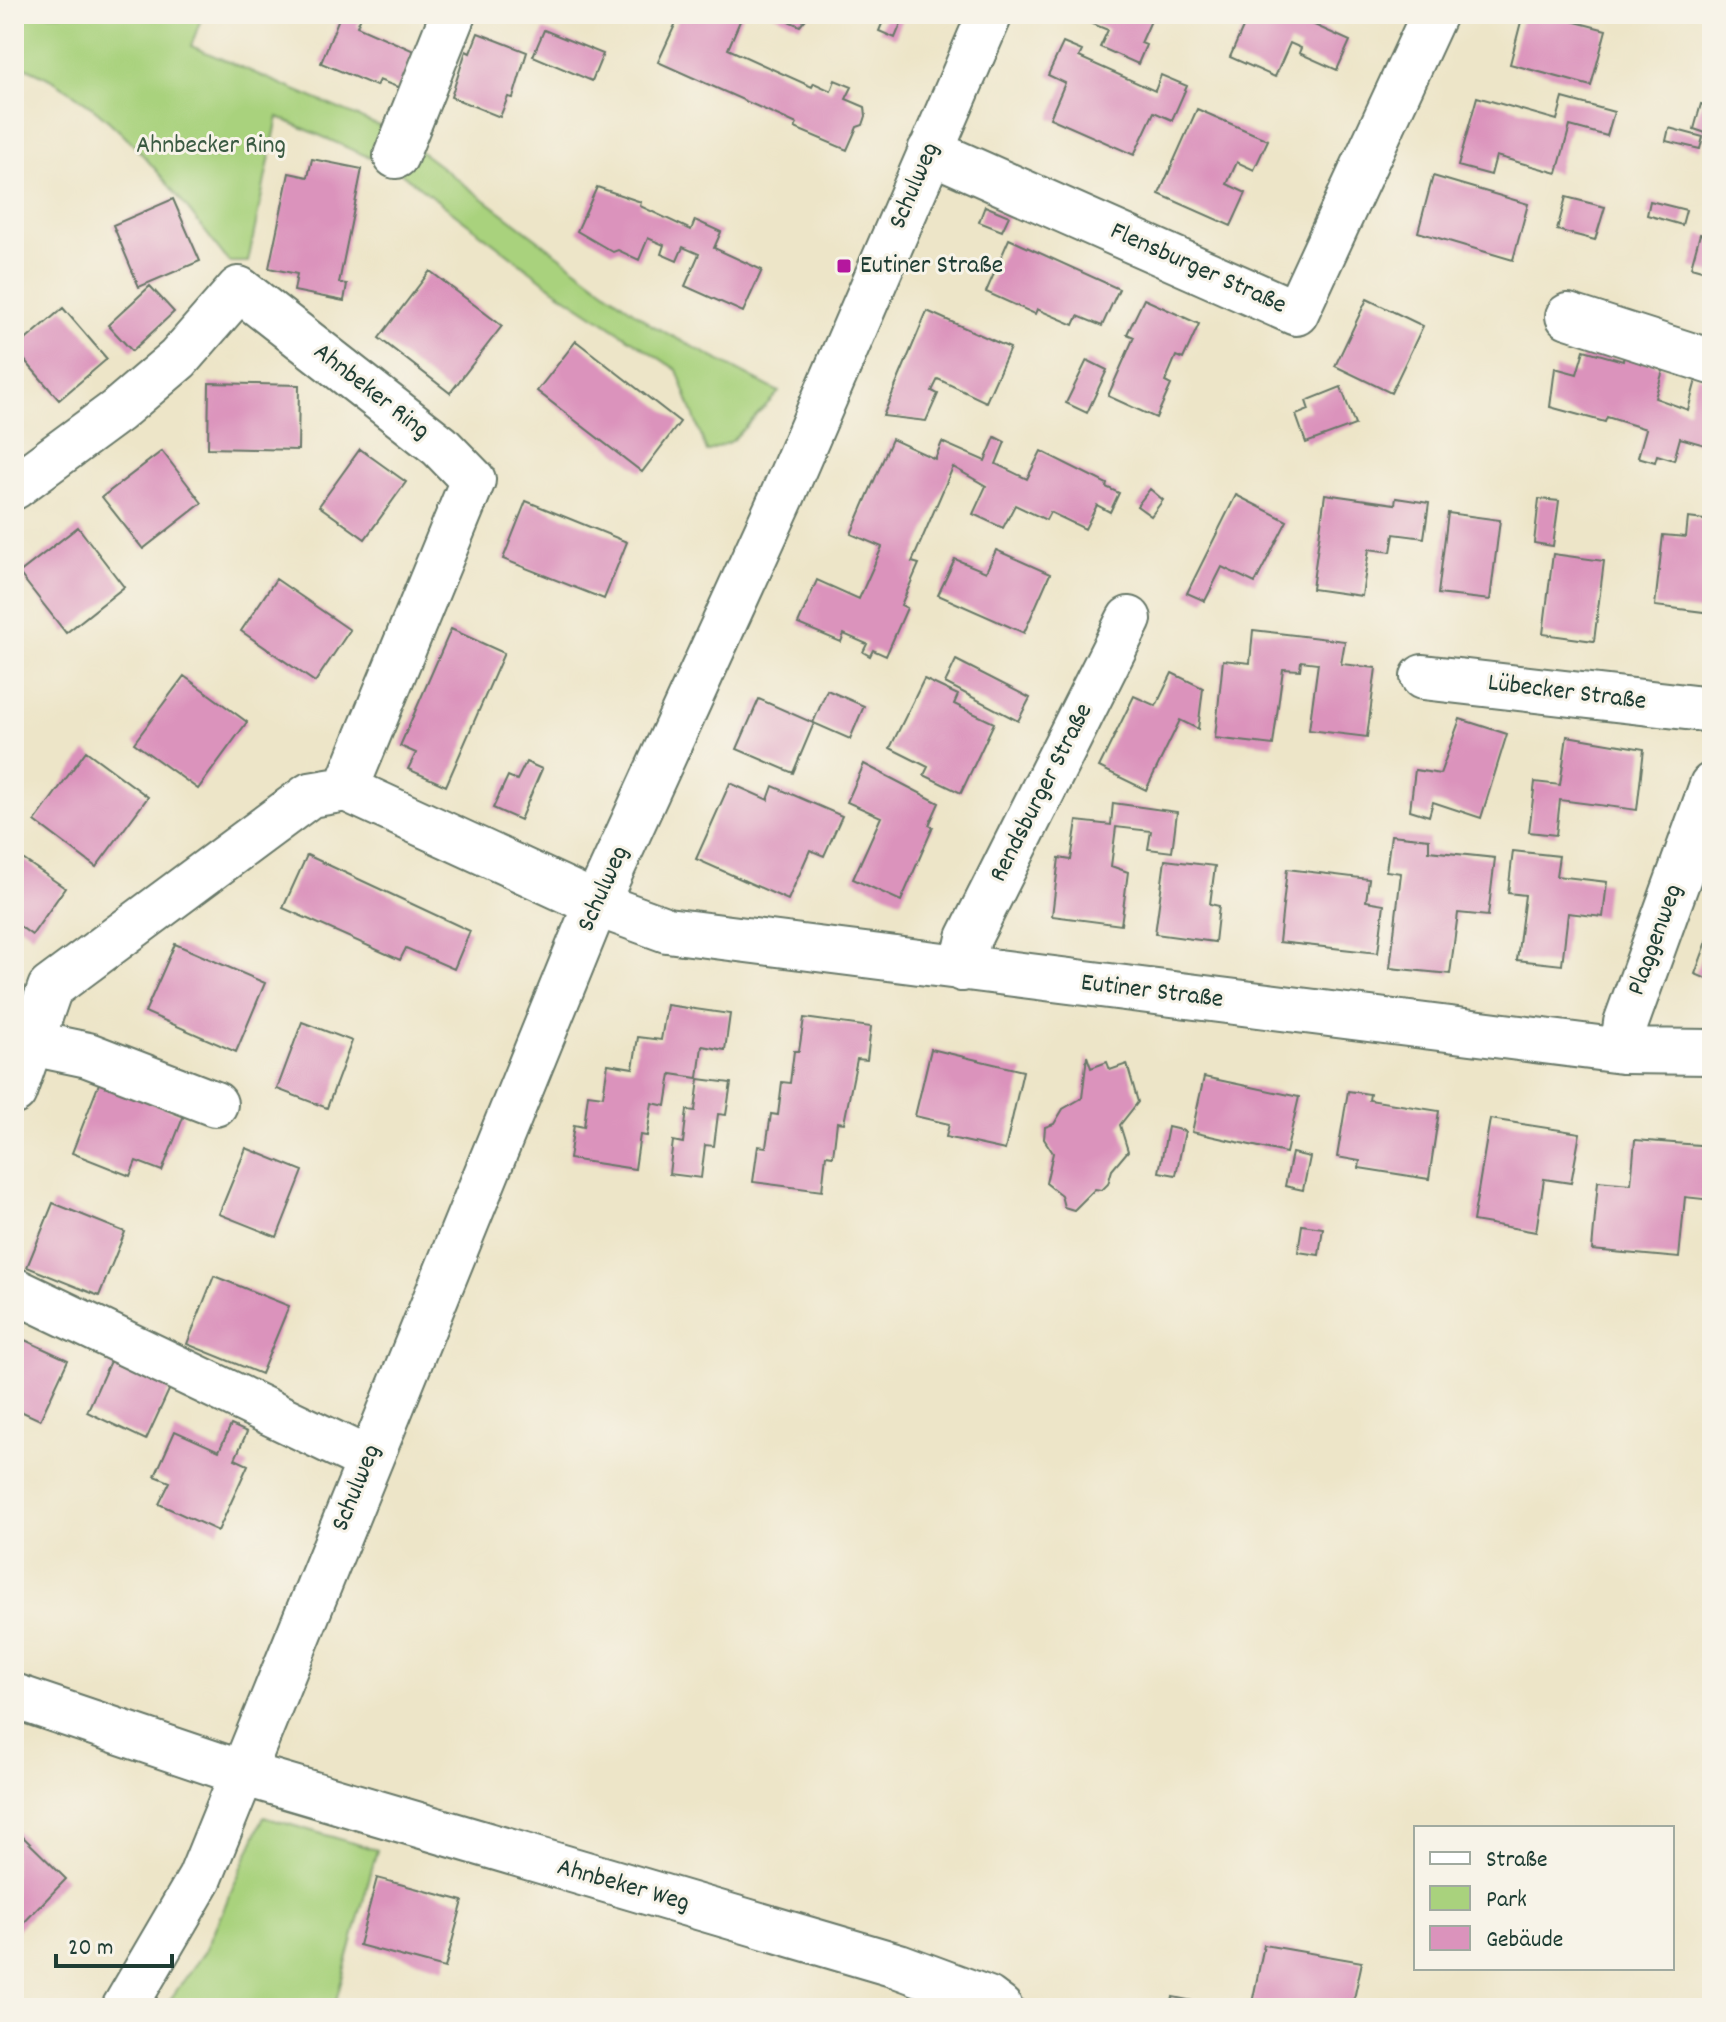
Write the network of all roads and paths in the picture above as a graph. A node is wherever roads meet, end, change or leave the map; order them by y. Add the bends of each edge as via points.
1 (453, 14) edge
2 (990, 14) edge
3 (1434, 14) edge
4 (930, 151) junction
5 (396, 156) dead end
6 (1568, 316) dead end
7 (1712, 362) edge
8 (14, 487) edge
9 (1129, 619) dead end
10 (1423, 677) dead end
11 (1712, 710) edge
12 (1712, 785) edge
13 (346, 789) junction
14 (596, 904) junction
15 (962, 969) junction
16 (31, 1043) junction
17 (1622, 1051) junction
18 (1712, 1052) edge
19 (14, 1092) edge
20 (215, 1104) dead end
21 (14, 1290) edge
22 (369, 1460) junction
23 (14, 1696) edge
24 (242, 1773) junction
25 (124, 2008) edge
26 (1000, 2008) edge

1 - 5 street
2 - 4 street, Schulweg
3 - 4 street, Flensburger Straße via 1296,313
4 - 14 street, Schulweg via 782,497
6 - 7 street
8 - 13 street, Ahnbeker Ring via 178,359 239,289 440,446 473,480
9 - 15 street, Rendsburger Straße via 969,938
10 - 11 street, Lübecker Straße
12 - 17 street, Plaggenweg via 1626,1023
13 - 14 street
13 - 16 street via 310,795 50,988
14 - 15 street, Eutiner Straße via 667,930
14 - 22 street, Schulweg
15 - 17 street, Eutiner Straße
16 - 19 street
16 - 20 street via 88,1055
17 - 18 street, Eutiner Straße
21 - 22 street
22 - 24 street, Schulweg
23 - 24 street
24 - 25 street, Schulweg via 200,1878
24 - 26 street, Ahnbeker Weg via 899,1966

